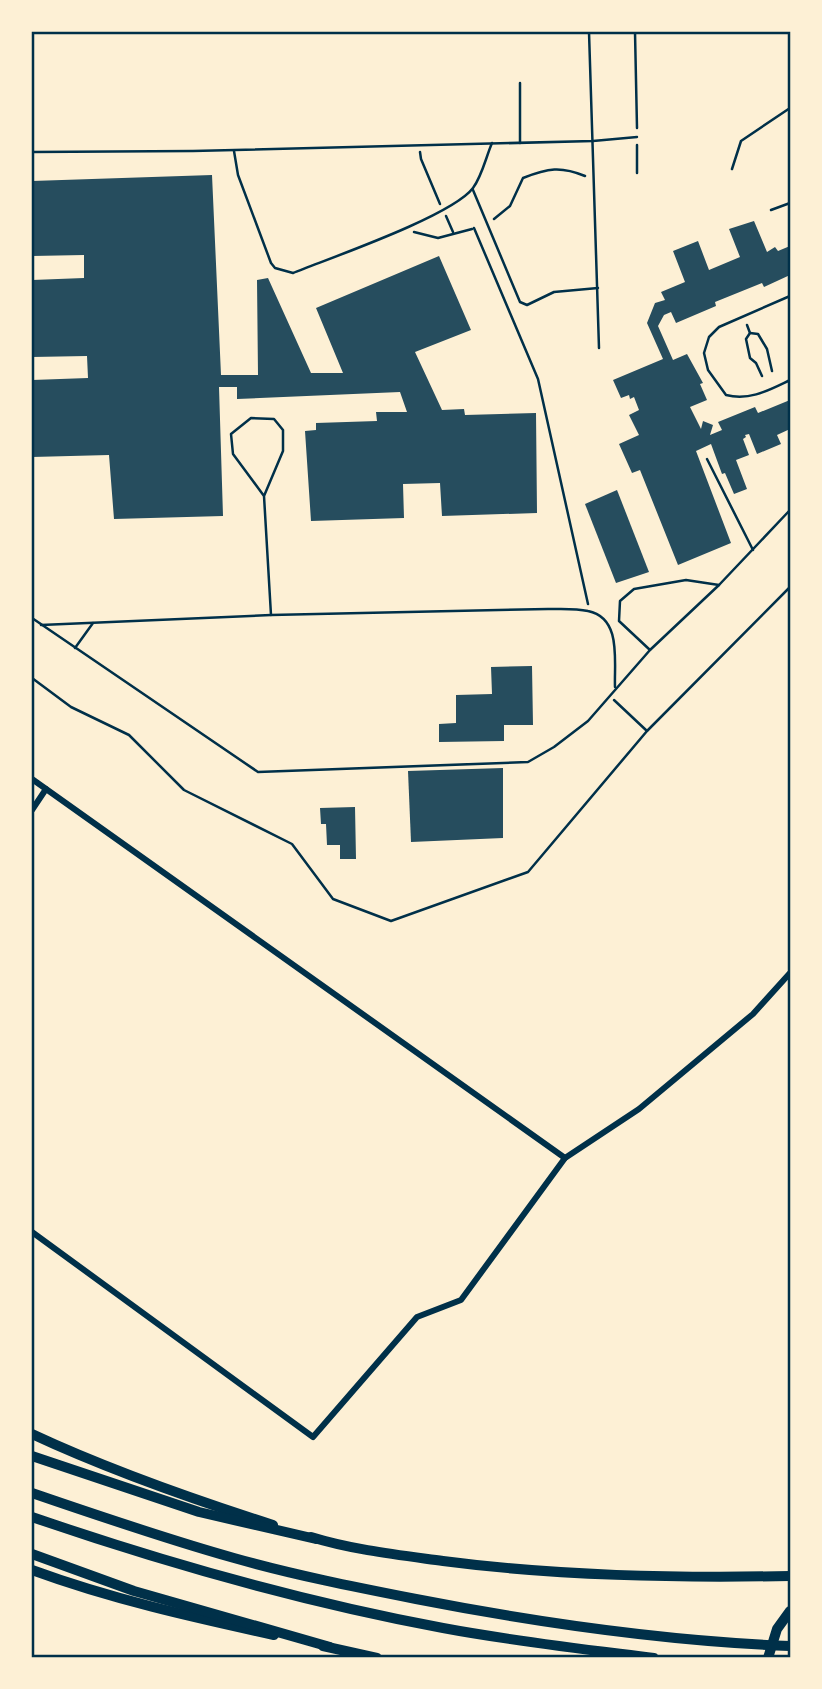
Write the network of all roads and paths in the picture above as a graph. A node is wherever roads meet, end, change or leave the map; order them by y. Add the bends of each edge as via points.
1 (589, 32) edge
2 (635, 32) edge
3 (520, 83) dead end
4 (790, 108) edge
5 (637, 137) junction
6 (593, 141) junction
7 (520, 143) junction
8 (492, 144) junction
9 (419, 145) junction
10 (233, 150) junction
11 (32, 152) edge
12 (732, 169) dead end
13 (637, 173) dead end
14 (594, 180) junction
15 (472, 189) junction
16 (790, 202) edge
17 (442, 209) junction
18 (771, 211) dead end
19 (487, 224) junction
20 (400, 229) junction
21 (453, 232) junction
22 (598, 288) junction
23 (790, 296) edge
24 (599, 348) dead end
25 (772, 371) dead end
26 (762, 376) dead end
27 (790, 380) edge
28 (707, 459) dead end
29 (264, 496) junction
30 (790, 510) edge
31 (753, 550) junction
32 (719, 585) junction
33 (790, 587) edge
34 (589, 611) junction
35 (271, 615) junction
36 (32, 618) edge
37 (93, 623) junction
38 (41, 625) junction
39 (75, 648) junction
40 (650, 650) junction
41 (32, 678) edge
42 (615, 689) junction
43 (609, 695) junction
44 (647, 731) junction
45 (32, 779) edge
46 (46, 789) junction
47 (32, 810) edge
48 (790, 973) edge
49 (565, 1158) junction
50 (32, 1233) edge
51 (32, 1434) edge
52 (32, 1456) edge
53 (32, 1493) edge
54 (32, 1517) edge
55 (316, 1539) junction
56 (32, 1553) edge
57 (32, 1570) edge
58 (790, 1576) edge
59 (790, 1611) edge
60 (790, 1646) edge
61 (330, 1647) junction
62 (377, 1657) edge
63 (654, 1657) edge
64 (768, 1657) edge

1 - 6 lane
2 - 5 path
3 - 7 lane
4 - 12 path via 741,141
5 - 6 lane
5 - 13 path
6 - 7 lane
6 - 14 lane
7 - 8 lane
8 - 9 lane
8 - 15 lane
9 - 10 lane
9 - 17 path
10 - 11 lane
10 - 20 lane via 238,175 275,268 293,272
14 - 19 path via 565,168 523,178 510,206
14 - 22 lane
15 - 17 lane
15 - 19 lane
16 - 18 lane
17 - 20 lane
17 - 21 path
19 - 22 lane via 520,302 527,305 554,292
20 - 21 path via 438,238
21 - 34 path via 474,228 538,379
22 - 24 lane
23 - 27 lane via 719,327 709,337 704,353 708,370 726,395 740,399 755,396
25 - 26 path via 767,349 758,334 750,333 746,339 750,358
28 - 31 lane
29 - 29 lane via 233,454 231,434 251,418 274,419 283,430 283,452
29 - 35 lane
30 - 31 lane
31 - 32 lane
32 - 40 lane
32 - 40 lane via 686,580 634,589 620,601 619,621
33 - 44 path
34 - 35 lane
34 - 42 lane via 604,617 613,631
35 - 37 lane
36 - 38 lane
37 - 38 lane
37 - 39 lane
38 - 39 lane
39 - 43 lane via 258,772 528,762 588,721
40 - 42 lane
41 - 44 path via 71,707 129,735 184,790 292,844 333,899 391,921 528,872
42 - 43 lane
43 - 44 path
45 - 46 street
46 - 47 street
46 - 49 street
48 - 49 street via 754,1014 639,1109
49 - 50 street via 461,1300 417,1317 313,1437
51 - 55 main road via 223,1509
52 - 55 main road via 199,1512
53 - 60 main road via 235,1558 382,1592 581,1626
54 - 63 main road via 133,1552 299,1597 443,1628
55 - 58 main road via 499,1568 623,1576
56 - 61 main road via 134,1591
57 - 61 main road via 104,1595
59 - 64 main road via 777,1629
61 - 62 main road

